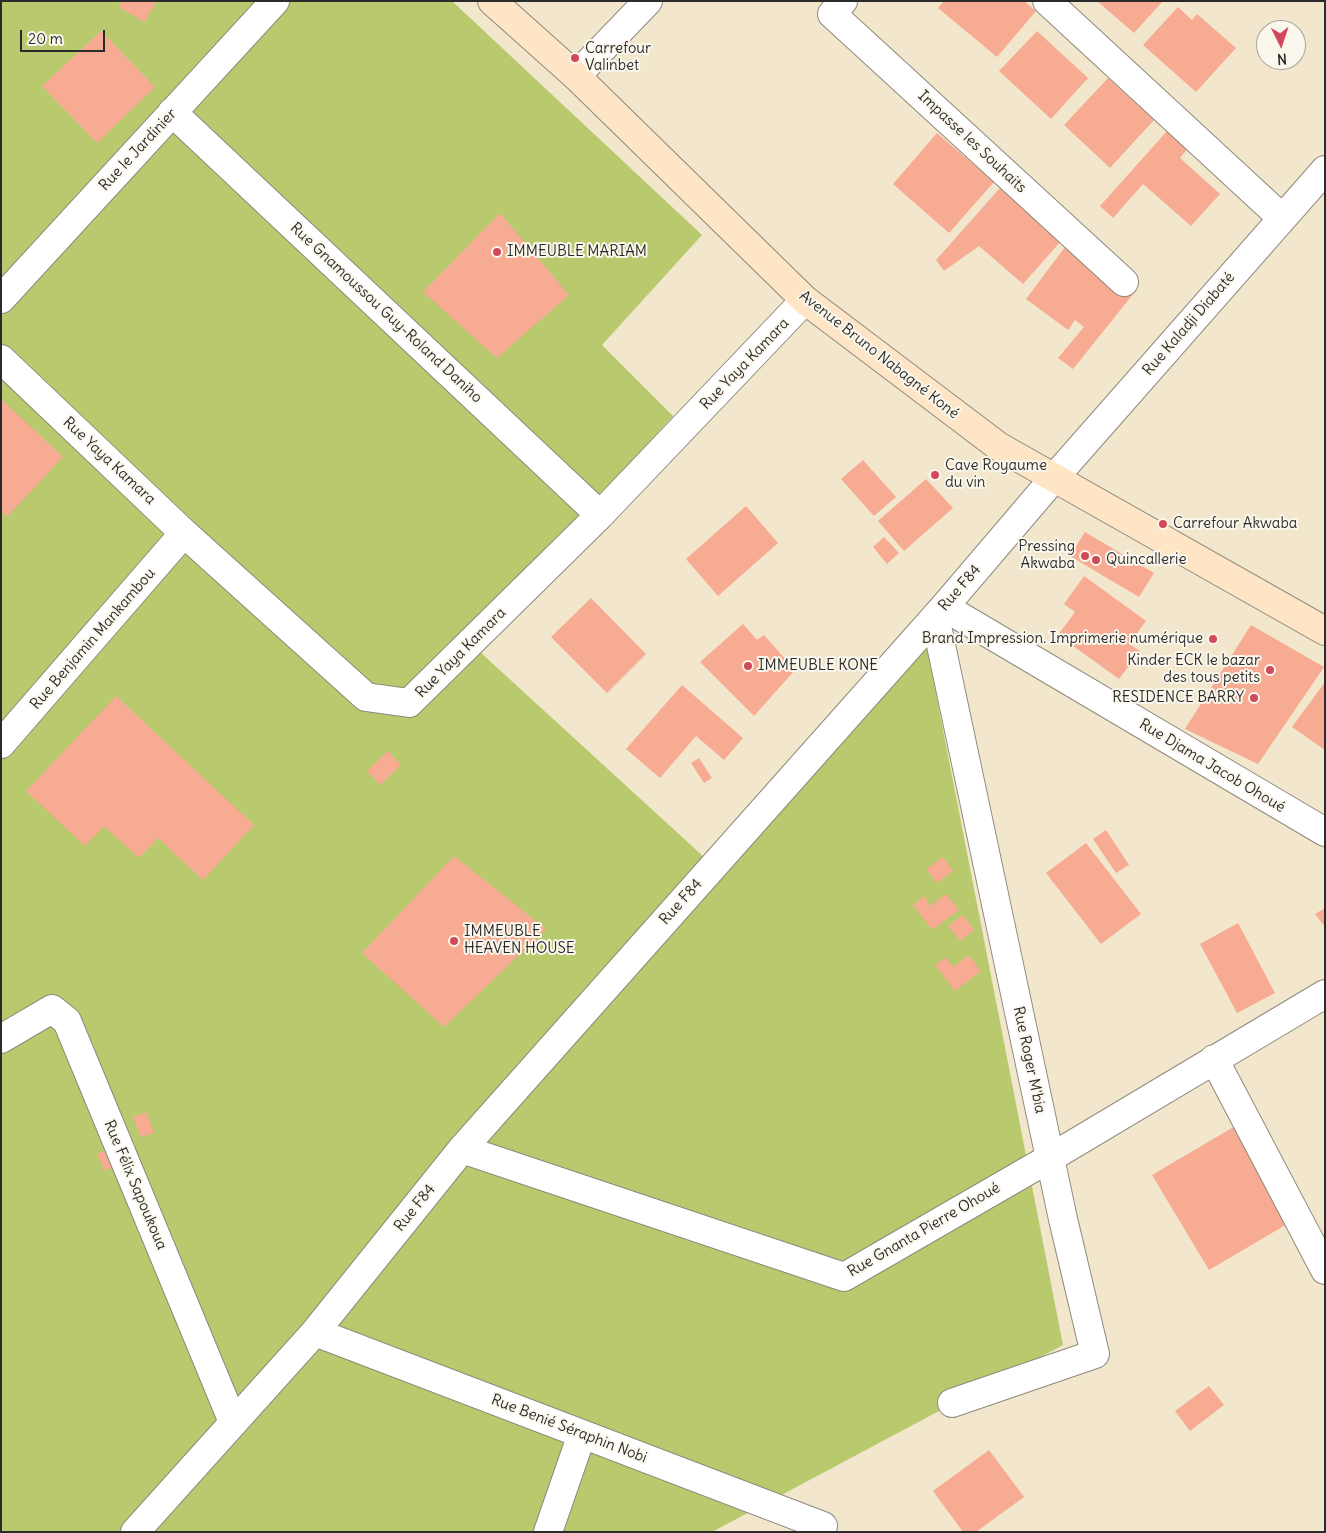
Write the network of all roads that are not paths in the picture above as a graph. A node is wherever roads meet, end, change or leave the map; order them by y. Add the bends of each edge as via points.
1 (275, 1) edge
2 (492, 1) edge
3 (648, 1) edge
4 (844, 1) edge
5 (1048, 1) edge
6 (576, 76) junction
7 (172, 112) junction
8 (1325, 170) edge
9 (1282, 218) junction
10 (1124, 282) dead end
11 (1, 298) edge
12 (805, 300) junction
13 (1, 360) edge
14 (1054, 478) junction
15 (600, 515) junction
16 (184, 533) junction
17 (939, 612) junction
18 (1325, 632) edge
19 (1, 744) edge
20 (1325, 832) edge
21 (1325, 994) edge
22 (1, 1039) edge
23 (1214, 1059) junction
24 (462, 1149) junction
25 (1050, 1158) junction
26 (1325, 1270) edge
27 (314, 1332) junction
28 (952, 1403) dead end
29 (233, 1422) junction
30 (582, 1434) junction
31 (823, 1526) dead end
32 (135, 1532) edge
33 (548, 1532) edge

1 - 7 street, Rue le Jardinier
2 - 6 street, Avenue Bruno Nabagné Koné
3 - 6 street
4 - 10 street, Impasse les Souhaits via 832,14
5 - 9 street
6 - 12 street, Avenue Bruno Nabagné Koné
7 - 11 street, Rue le Jardinier
7 - 15 street, Rue Gnamoussou Guy-Roland Daniho
8 - 9 street, Rue Kaladji Diabaté
9 - 14 street, Rue Kaladji Diabaté
12 - 14 street, Avenue Bruno Nabagné Koné via 998,446
12 - 15 street, Rue Yaya Kamara
13 - 16 street, Rue Yaya Kamara
14 - 17 street, Rue F84
14 - 18 street, Avenue Bruno Nabagné Koné
15 - 16 street, Rue Yaya Kamara via 409,703 366,698
16 - 19 street, Rue Benjamin Mankambou
17 - 20 street, Rue Djama Jacob Ohoué
17 - 24 street, Rue F84
17 - 25 street, Rue Roger M'bia
21 - 23 street, Rue Gnanta Pierre Ohoué
22 - 29 street, Rue Félix Sapoukoua via 52,1009 67,1021
23 - 25 street, Rue Gnanta Pierre Ohoué
23 - 26 street
24 - 25 street, Rue Gnanta Pierre Ohoué via 844,1277
24 - 27 street, Rue F84
25 - 28 street, Rue Roger M'bia via 1095,1354
27 - 29 street, Rue F84
27 - 30 street, Rue Benié Séraphin Nobi
29 - 32 street, Rue F84
30 - 31 street, Rue Benié Séraphin Nobi
30 - 33 street

